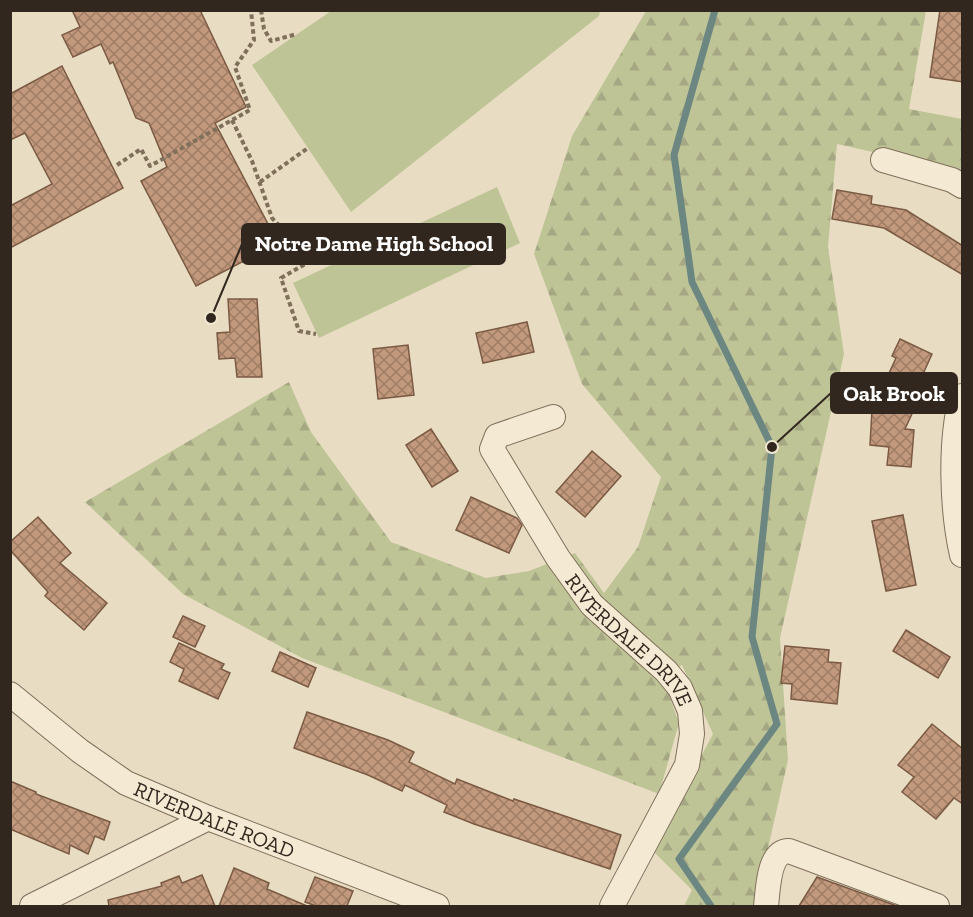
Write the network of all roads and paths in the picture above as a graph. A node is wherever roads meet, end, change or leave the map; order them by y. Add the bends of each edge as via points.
1 (250, 10) edge
2 (261, 10) edge
3 (297, 34) dead end
4 (232, 120) junction
5 (308, 147) dead end
6 (883, 160) dead end
7 (117, 165) dead end
8 (260, 182) junction
9 (963, 186) edge
10 (316, 334) dead end
11 (963, 396) edge
12 (553, 417) dead end
13 (963, 555) edge
14 (10, 694) edge
15 (208, 818) junction
16 (32, 906) edge
17 (437, 906) edge
18 (612, 906) edge
19 (766, 906) edge
20 (937, 906) edge

1 - 4 path via 254,40 235,67 250,110
2 - 3 path via 271,41
4 - 7 path via 150,166 141,149
4 - 8 path
5 - 8 path
6 - 9 street
8 - 10 path via 273,218 289,236 351,230 350,238 281,278 299,331
11 - 13 street via 954,463 957,532
12 - 18 street, RIVERDALE DRIVE via 497,436 492,449 558,558 592,605 666,671 680,688 690,711 692,734 687,765
14 - 15 street, RIVERDALE ROAD via 126,783
15 - 16 street
15 - 17 street, RIVERDALE ROAD
19 - 20 street via 769,878 777,856 783,851

